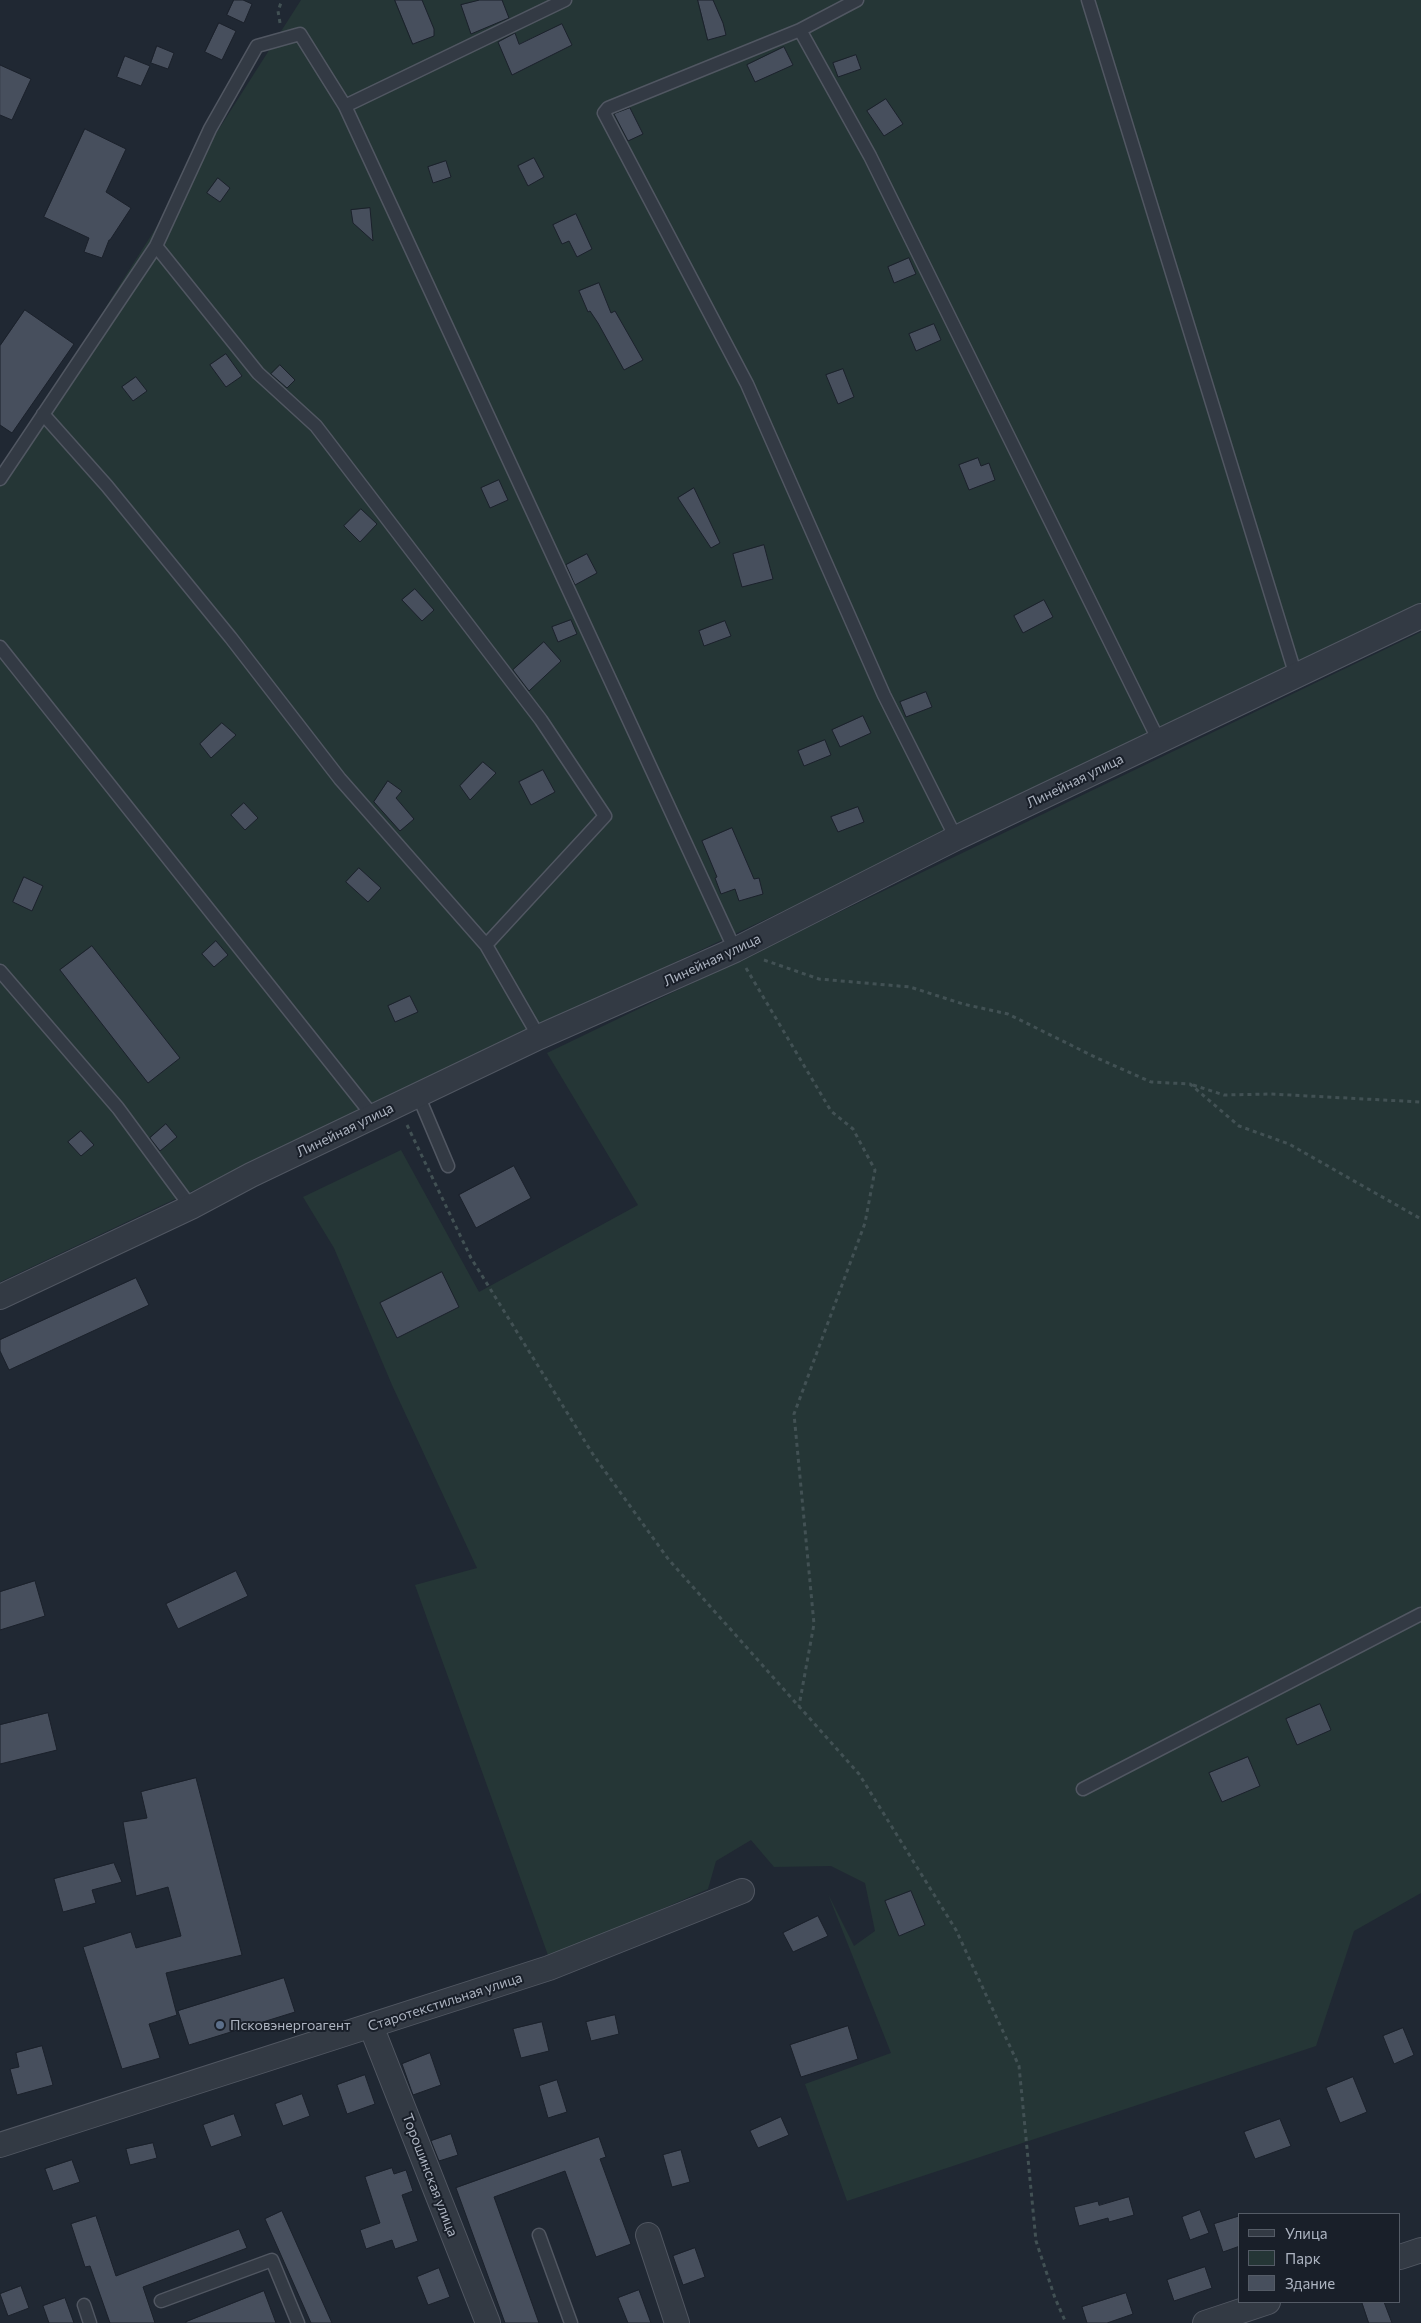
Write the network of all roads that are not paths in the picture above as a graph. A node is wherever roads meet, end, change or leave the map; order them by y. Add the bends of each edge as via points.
1 (565, 0) edge
2 (858, 0) edge
3 (1088, 0) edge
4 (800, 30) junction
5 (345, 106) junction
6 (156, 246) junction
7 (43, 414) junction
8 (0, 479) edge
9 (1421, 616) edge
10 (0, 647) edge
11 (1296, 676) junction
12 (1159, 741) junction
13 (956, 838) junction
14 (486, 945) junction
15 (735, 950) junction
16 (0, 971) edge
17 (539, 1037) junction
18 (418, 1095) junction
19 (373, 1116) junction
20 (448, 1166) dead end
21 (191, 1207) junction
22 (0, 1297) edge
23 (1421, 1614) edge
24 (1083, 1789) dead end
25 (742, 1890) dead end
26 (372, 2026) junction
27 (0, 2145) edge
28 (539, 2235) dead end
29 (648, 2235) dead end
30 (1421, 2250) edge
31 (1401, 2257) edge
32 (161, 2301) dead end
33 (1265, 2303) edge
34 (84, 2305) dead end
35 (90, 2323) edge
36 (298, 2323) edge
37 (488, 2323) edge
38 (571, 2323) edge
39 (678, 2323) edge
40 (1206, 2323) edge

1 - 5 lane
2 - 4 lane
3 - 11 lane
4 - 12 lane via 870,156
4 - 13 lane via 608,108 604,113 747,384 884,695
5 - 6 lane via 300,34 257,46 210,129
5 - 15 lane
6 - 7 lane
6 - 14 lane via 258,373 316,426 542,720 605,816
7 - 8 lane
7 - 14 lane via 107,486 231,638 340,779
9 - 11 street, Линейная улица
10 - 19 lane
11 - 12 street, Линейная улица
12 - 13 street, Линейная улица
13 - 15 street, Линейная улица
14 - 17 lane
15 - 17 street, Линейная улица
16 - 21 lane via 118,1108
17 - 18 street, Линейная улица
18 - 19 street, Линейная улица
18 - 20 lane
19 - 21 street, Линейная улица
21 - 22 street, Линейная улица
23 - 24 lane
25 - 26 street, Старотекстильная улица via 549,1968
26 - 27 street, Старотекстильная улица
26 - 37 street, Торошинская улица
28 - 38 lane
29 - 39 street
30 - 31 street
32 - 36 lane via 272,2260
33 - 40 street
34 - 35 lane

